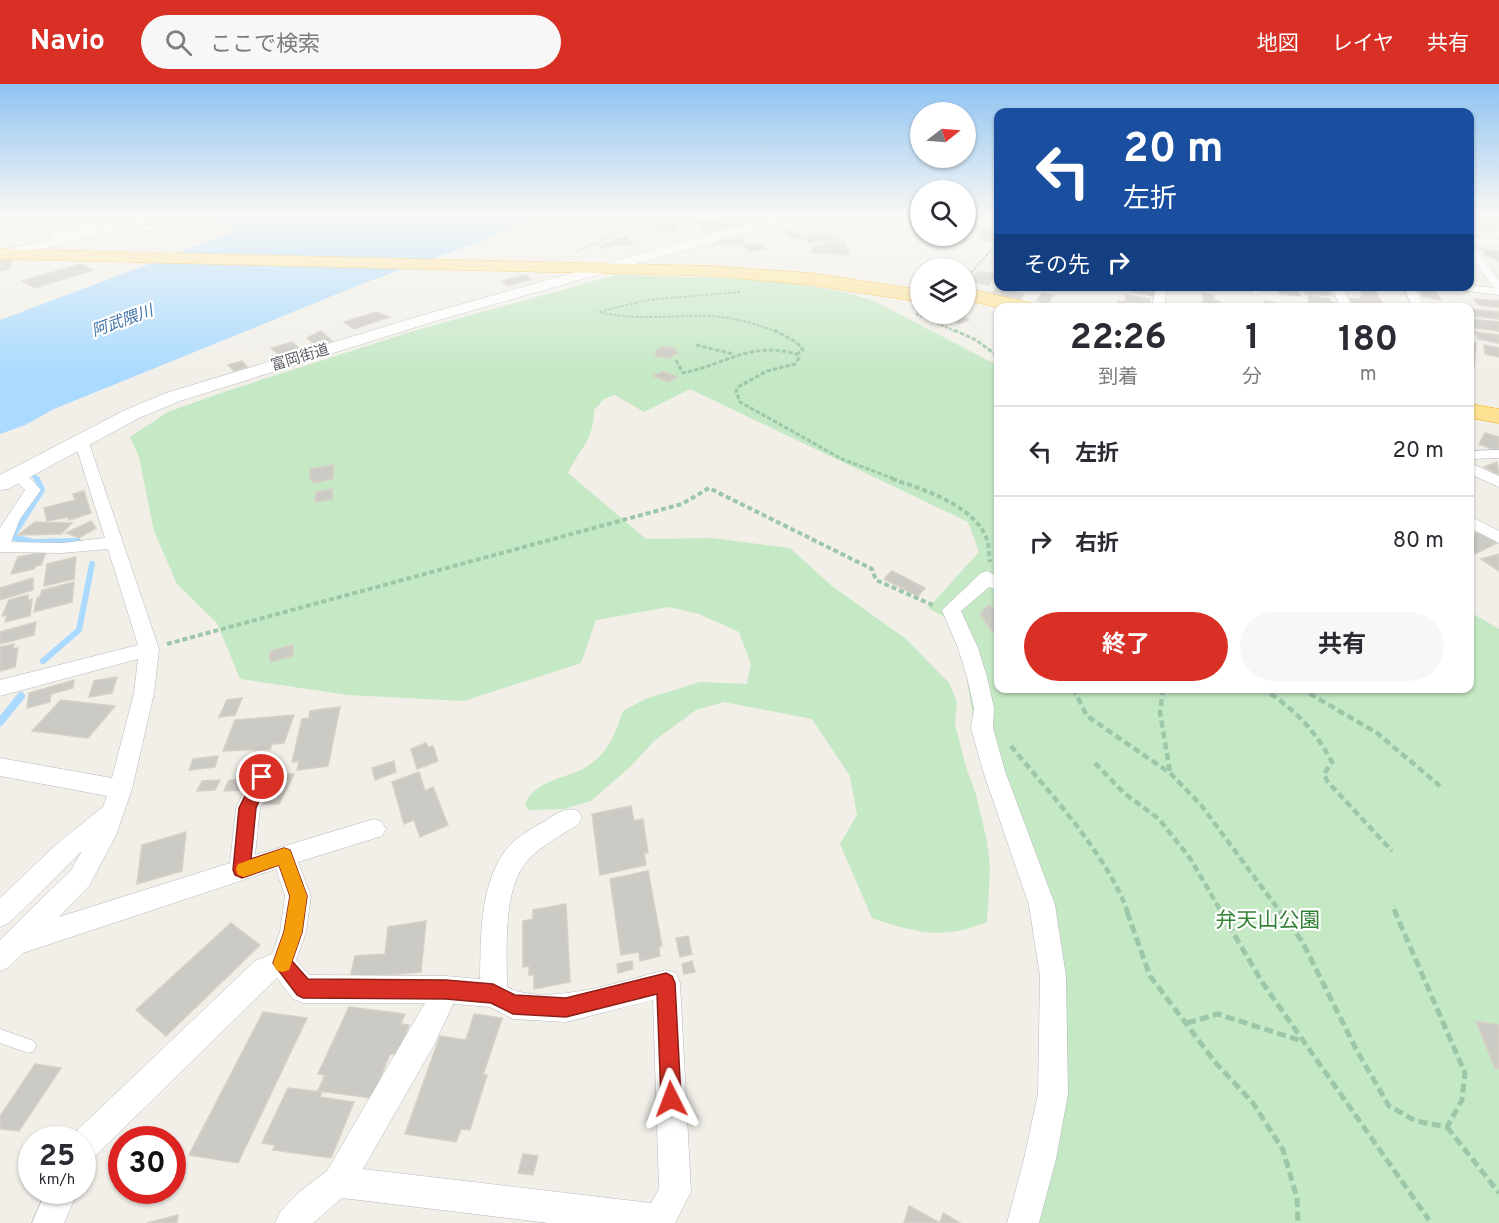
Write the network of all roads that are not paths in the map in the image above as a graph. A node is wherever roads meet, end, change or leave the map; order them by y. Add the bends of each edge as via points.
1 (609, 268) edge
2 (642, 268) edge
3 (809, 268) edge
4 (1485, 268) edge
5 (910, 284) edge
6 (1499, 287) edge
7 (1474, 289) edge
8 (1499, 292) edge
9 (910, 294) edge
10 (976, 296) edge
11 (1006, 303) edge
12 (976, 308) edge
13 (994, 312) edge
14 (1474, 398) edge
15 (1499, 401) edge
16 (1474, 412) edge
17 (1499, 416) edge
18 (81, 440) junction
19 (1499, 454) edge
20 (1474, 455) edge
21 (1474, 470) edge
22 (18, 474) junction
23 (1499, 482) edge
24 (0, 484) edge
25 (1474, 523) edge
26 (1499, 538) edge
27 (113, 543) junction
28 (0, 547) edge
29 (993, 581) edge
30 (149, 648) junction
31 (0, 688) edge
32 (0, 767) edge
33 (262, 777) dead end
34 (121, 789) junction
35 (110, 814) junction
36 (570, 818) dead end
37 (374, 829) dead end
38 (284, 856) junction
39 (242, 870) junction
40 (0, 915) edge
41 (8, 950) edge
42 (282, 963) junction
43 (446, 990) junction
44 (493, 994) junction
45 (0, 1036) edge
46 (29, 1047) dead end
47 (96, 1133) edge
48 (338, 1182) junction
49 (56, 1204) edge
50 (48, 1223) edge
51 (291, 1223) edge
52 (1023, 1223) edge

1 - 18 street, 富岡街道 via 436,316 173,397
2 - 9 highway via 811,279
3 - 5 highway
4 - 6 street
7 - 8 street
10 - 11 highway
12 - 13 highway
14 - 15 highway
16 - 17 highway
18 - 22 street, 富岡街道
18 - 27 street
19 - 20 street
21 - 23 street
22 - 24 street, 富岡街道
22 - 28 street via 33,490 12,519
25 - 26 street
27 - 28 street via 62,548
27 - 30 street
29 - 52 street via 960,600 951,610 977,677 984,708 982,728 994,771 1042,905 1053,976 1053,1094
30 - 31 street
30 - 34 street via 144,693
32 - 34 street
33 - 39 street via 248,808
34 - 35 street
35 - 40 street via 67,849
35 - 41 street via 104,835 80,878
36 - 44 street via 537,838 515,858 496,902
37 - 38 street
38 - 39 street
38 - 42 street via 298,896 293,932
39 - 41 street
42 - 43 street via 303,989
42 - 47 street via 264,970
43 - 44 street
43 - 48 street
44 - 48 street via 513,1005 566,1008 666,983 675,1192 659,1220
45 - 46 lane
48 - 51 street
49 - 50 street

